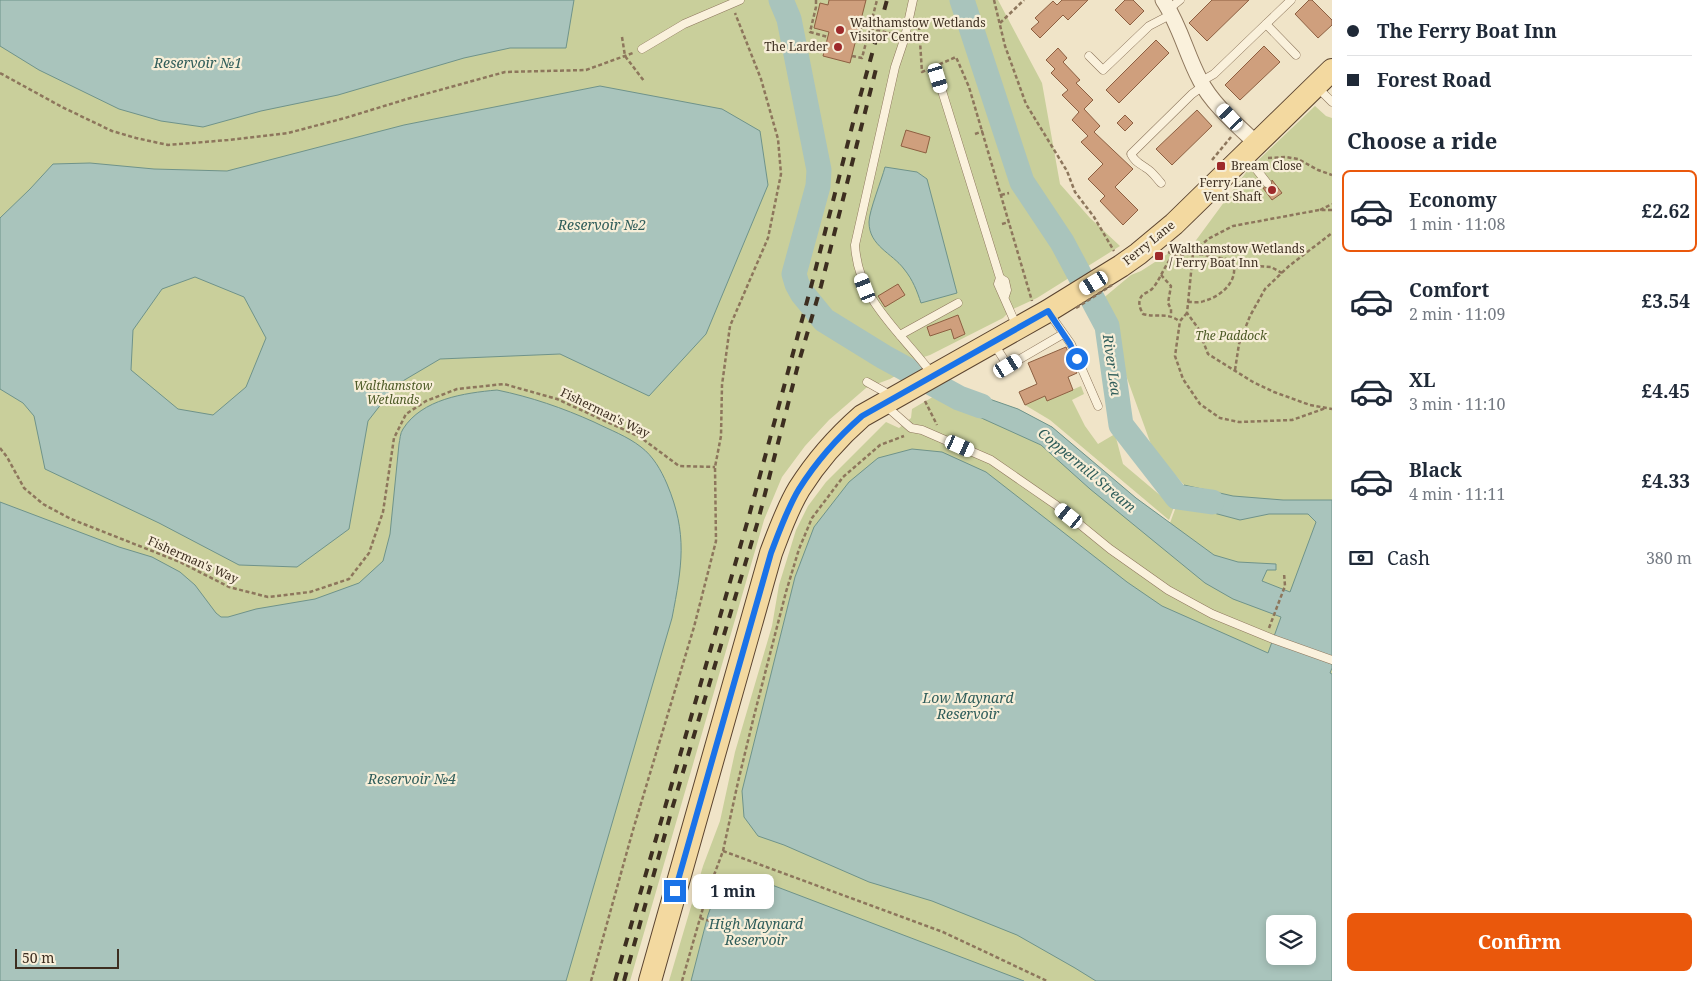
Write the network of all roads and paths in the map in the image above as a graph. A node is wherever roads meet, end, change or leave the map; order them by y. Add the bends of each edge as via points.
1 (740, 0) edge
2 (816, 0) edge
3 (877, 0) edge
4 (913, 0) edge
5 (994, 0) edge
6 (1024, 0) edge
7 (1291, 0) edge
8 (732, 5) junction
9 (1171, 6) edge
10 (918, 18) dead end
11 (1000, 23) junction
12 (1266, 24) junction
13 (860, 27) dead end
14 (867, 29) junction
15 (622, 37) dead end
16 (828, 37) dead end
17 (905, 37) junction
18 (642, 49) dead end
19 (1296, 55) dead end
20 (625, 56) junction
21 (852, 56) dead end
22 (1089, 56) dead end
23 (1332, 70) edge
24 (0, 73) edge
25 (938, 78) dead end
26 (644, 81) dead end
27 (1202, 84) junction
28 (1319, 89) junction
29 (1332, 102) edge
30 (983, 132) junction
31 (975, 134) dead end
32 (1255, 152) junction
33 (1332, 175) edge
34 (1161, 183) dead end
35 (1267, 183) dead end
36 (1009, 194) dead end
37 (1001, 195) junction
38 (1332, 204) edge
39 (1320, 210) junction
40 (1332, 210) edge
41 (1008, 222) junction
42 (1002, 224) dead end
43 (1332, 233) edge
44 (1193, 253) junction
45 (1115, 254) dead end
46 (1234, 267) junction
47 (1253, 268) junction
48 (1282, 273) junction
49 (1161, 275) junction
50 (1109, 280) junction
51 (1188, 302) junction
52 (958, 303) dead end
53 (1072, 303) junction
54 (1040, 306) junction
55 (1187, 313) junction
56 (1171, 315) junction
57 (1180, 321) junction
58 (1018, 329) junction
59 (1063, 334) junction
60 (900, 335) junction
61 (993, 342) junction
62 (1235, 370) junction
63 (867, 382) dead end
64 (917, 384) junction
65 (1098, 406) dead end
66 (1327, 408) junction
67 (1332, 409) edge
68 (922, 430) junction
69 (944, 440) junction
70 (0, 448) edge
71 (715, 467) junction
72 (1284, 573) dead end
73 (1273, 618) dead end
74 (1332, 660) edge
75 (723, 852) junction
76 (700, 918) junction
77 (730, 927) dead end
78 (591, 981) edge
79 (650, 981) edge
80 (682, 981) edge
81 (1047, 981) edge

1 - 8 lane
2 - 16 path via 818,7 810,32
3 - 14 path
4 - 17 lane
5 - 11 path
6 - 11 path
7 - 12 lane
8 - 18 lane via 684,24
8 - 71 path via 762,79 778,139 781,174 768,238 730,326 722,385 721,436
9 - 22 lane via 1103,70
9 - 27 street
10 - 30 path via 922,72 956,57
11 - 45 path via 1026,104
12 - 19 lane
12 - 27 lane
13 - 14 path
14 - 17 path
14 - 21 path via 862,58
15 - 20 path
17 - 60 lane via 895,67 854,245 858,271 865,288
20 - 24 path via 586,70 505,72 288,133 168,145 112,130
20 - 26 path
23 - 28 main road, Ferry Lane
25 - 58 lane via 1000,278 998,284
27 - 32 street
27 - 34 lane via 1131,154
28 - 29 lane
28 - 32 main road, Ferry Lane
30 - 31 path
30 - 37 path
32 - 33 path via 1270,159 1298,159
32 - 35 lane
32 - 50 main road, Ferry Lane
36 - 37 path
37 - 41 path
38 - 39 path
39 - 40 path
39 - 44 path via 1233,226 1208,239
41 - 42 path
41 - 54 path
43 - 48 path
44 - 46 path via 1226,259
44 - 49 path via 1174,255
44 - 51 path
46 - 47 path
46 - 47 path via 1247,260
46 - 51 path via 1231,283 1222,293 1204,302
47 - 48 path via 1271,267
48 - 62 path via 1265,289 1250,316 1239,344
49 - 56 path via 1170,286 1168,304
49 - 56 path via 1151,290 1143,294 1140,307 1144,314 1151,316
50 - 53 main road, Ferry Lane
50 - 53 path, bridge
51 - 55 path
52 - 60 lane
53 - 54 main road, Ferry Lane
54 - 58 main road, Ferry Lane
54 - 59 lane
55 - 57 path
55 - 62 path via 1198,328 1208,354
56 - 57 path
57 - 66 path via 1176,356 1183,379 1200,404 1220,418 1239,422 1292,420
58 - 61 main road, Ferry Lane
59 - 61 lane via 1008,366
59 - 65 lane
60 - 64 lane
61 - 64 main road, Ferry Lane
62 - 66 path via 1274,392
63 - 64 lane
64 - 68 lane via 911,428
64 - 69 path
64 - 79 main road, Ferry Lane via 862,416 846,430 820,460 789,508 771,553
66 - 67 path
68 - 69 lane
68 - 75 path via 880,445 843,477 812,518 786,592
69 - 74 lane via 991,460 1168,590 1212,614
70 - 71 path, Fisherman's Way via 24,488 50,508 180,562 229,588 268,596 310,592 349,579 369,553 383,512 394,438 406,414 426,401 457,389 504,384 557,399 640,437 680,466
71 - 78 path via 716,541
72 - 73 path via 1285,586
75 - 76 path
75 - 81 path via 943,932
76 - 77 path, bridge
76 - 80 path

